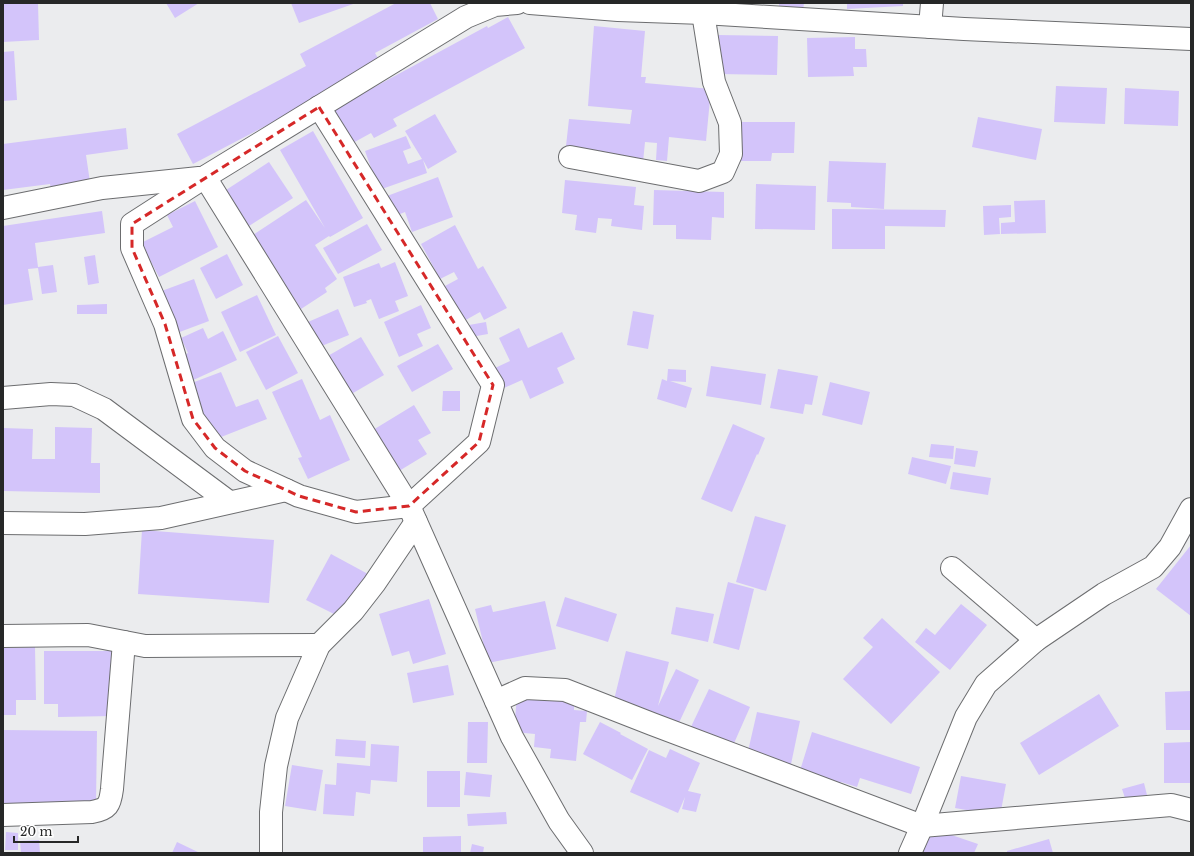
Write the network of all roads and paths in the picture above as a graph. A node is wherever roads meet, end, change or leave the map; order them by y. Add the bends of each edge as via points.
1 (517, 3) edge
2 (530, 3) edge
3 (932, 3) edge
4 (618, 6) edge
5 (461, 10) edge
6 (703, 13) junction
7 (930, 27) junction
8 (1191, 39) edge
9 (319, 107) junction
10 (570, 157) dead end
11 (205, 177) junction
12 (3, 208) edge
13 (3, 398) edge
14 (286, 490) junction
15 (229, 502) junction
16 (1191, 509) edge
17 (413, 514) junction
18 (3, 523) edge
19 (952, 568) dead end
20 (3, 636) edge
21 (1036, 640) junction
22 (124, 642) junction
23 (319, 645) junction
24 (496, 701) junction
25 (1191, 810) edge
26 (3, 815) edge
27 (922, 826) junction
28 (271, 853) edge
29 (582, 853) edge
30 (910, 853) edge

1 - 5 street
2 - 4 street
3 - 7 street
4 - 6 street
5 - 9 street
6 - 7 street
6 - 10 street via 714,82 730,123 731,154 723,172 699,181
7 - 8 street
9 - 11 street
9 - 17 street via 493,385 479,442
11 - 12 street via 102,188
11 - 14 street via 132,224 132,248 165,324 193,419 215,448 245,471
11 - 17 street
13 - 15 street via 74,395 104,409
14 - 15 street
14 - 17 street via 356,512
15 - 18 street via 161,518 85,524
16 - 21 street via 1170,547 1153,567 1104,594
17 - 23 street via 374,584 353,611
17 - 24 street
19 - 21 street
20 - 22 street via 88,635
21 - 27 street via 986,684 966,717
22 - 23 street via 145,646
22 - 26 street via 110,802 102,810 92,812
23 - 28 street via 287,718 276,766 271,812
24 - 27 street via 525,688 565,690
24 - 29 street via 512,737 559,821
25 - 27 street via 1171,805
27 - 30 street

